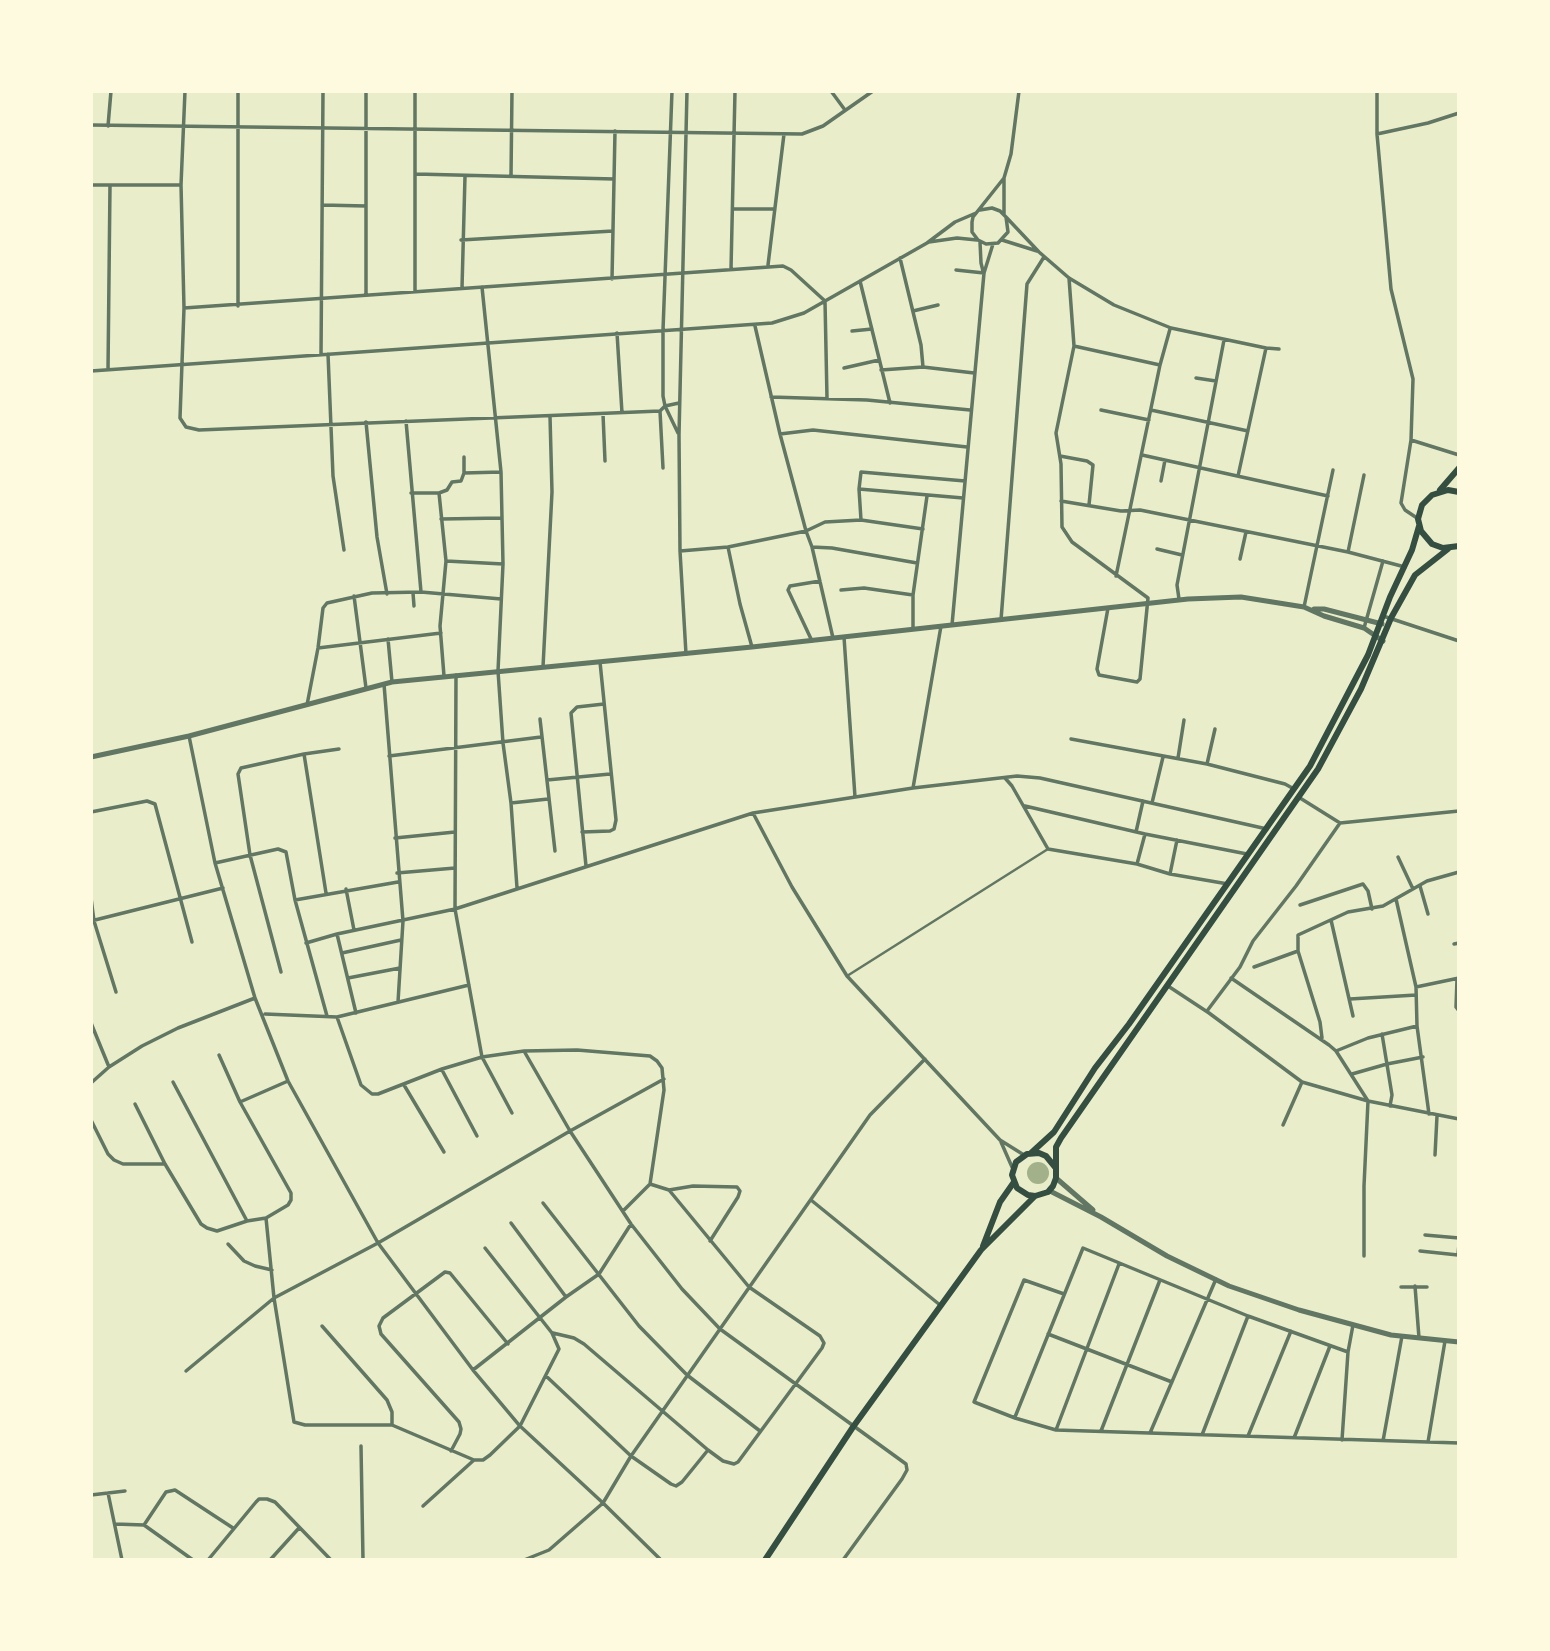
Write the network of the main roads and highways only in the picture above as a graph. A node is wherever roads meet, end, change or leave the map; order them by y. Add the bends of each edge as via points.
1 (1459, 468) edge
2 (1438, 492) junction
3 (1459, 492) edge
4 (1419, 522) junction
5 (1459, 546) edge
6 (1448, 549) junction
7 (1379, 638) junction
8 (1027, 1154) junction
9 (1056, 1169) junction
10 (1014, 1182) junction
11 (1035, 1196) junction
12 (981, 1250) junction
13 (765, 1560) edge

1 - 2 main road
2 - 3 main road
2 - 4 main road via 1422,505
4 - 6 main road via 1432,544
4 - 7 main road via 1380,624
5 - 6 main road
6 - 7 main road via 1415,575
7 - 8 main road via 1294,790 1054,1132
7 - 9 main road via 1350,709 1299,798 1061,1138 1056,1147
8 - 9 main road via 1046,1156
8 - 10 main road via 1013,1169
9 - 11 main road via 1048,1192
10 - 11 main road via 1022,1192
10 - 12 main road via 1000,1202
11 - 12 main road
12 - 13 main road via 853,1427

